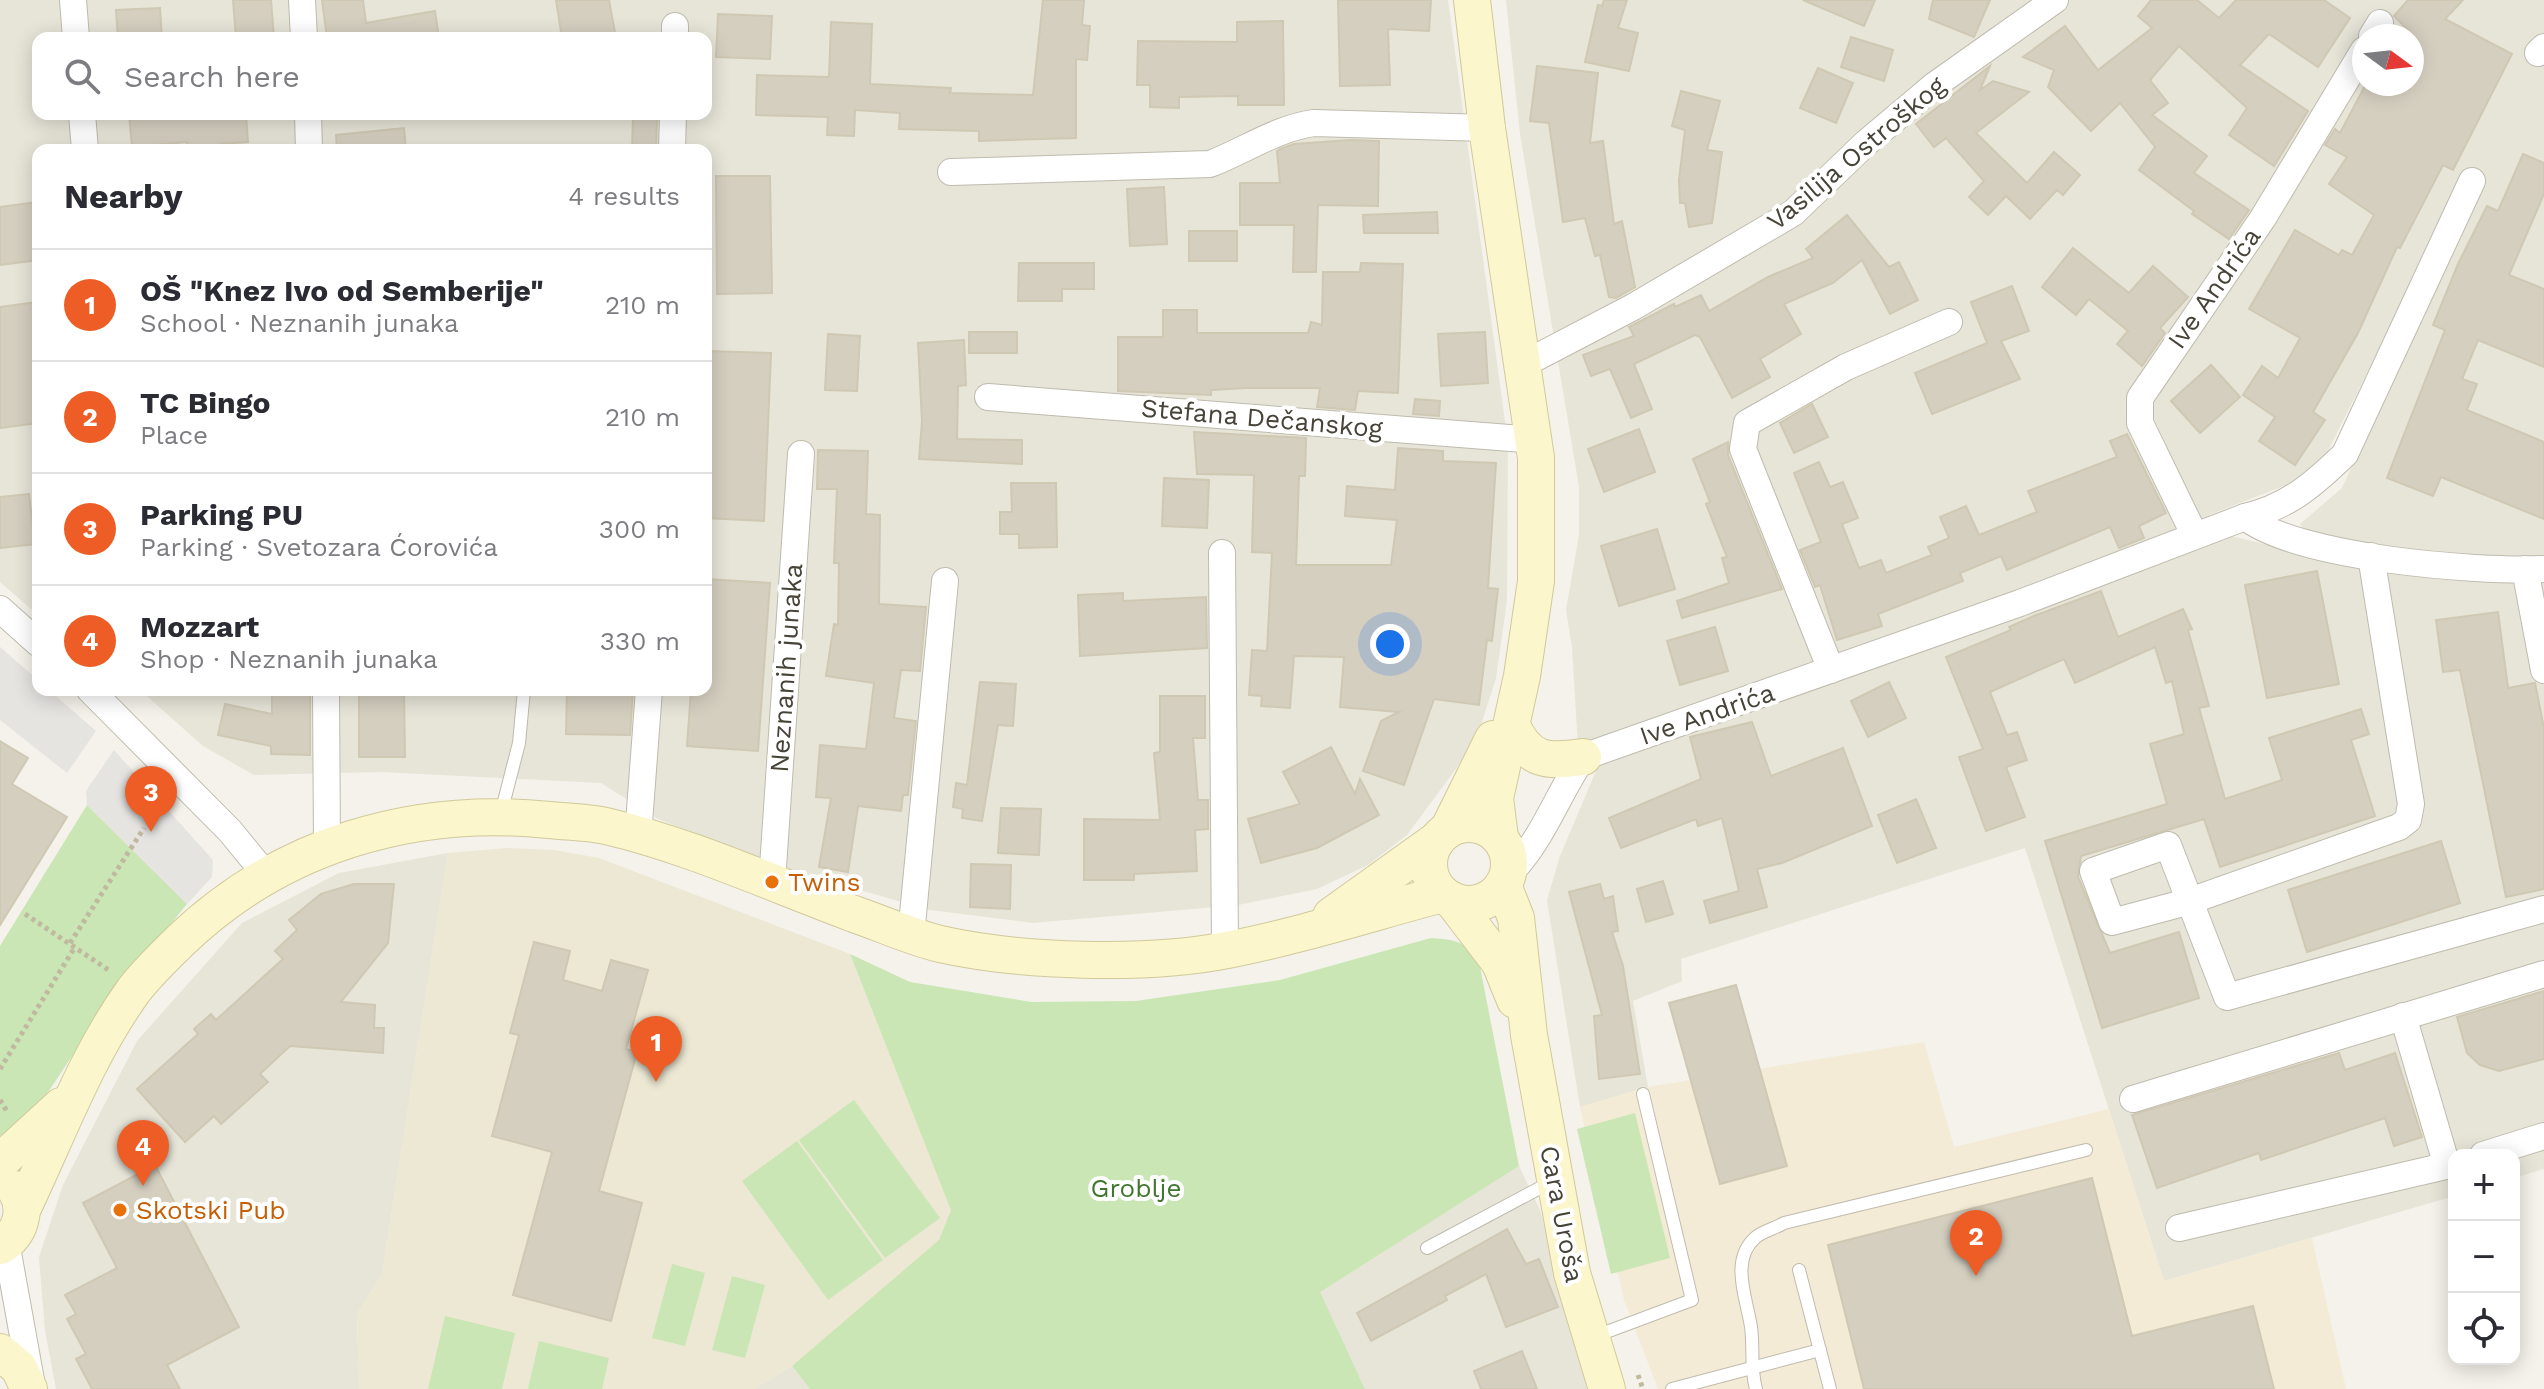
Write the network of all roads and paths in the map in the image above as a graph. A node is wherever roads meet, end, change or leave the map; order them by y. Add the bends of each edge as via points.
1 (73, 0) edge
2 (302, 0) edge
3 (1472, 0) edge
4 (2055, 0) edge
5 (76, 32) edge
6 (304, 32) edge
7 (2352, 70) edge
8 (82, 120) edge
9 (308, 120) edge
10 (673, 120) edge
11 (1487, 128) junction
12 (84, 144) edge
13 (309, 144) edge
14 (672, 144) edge
15 (951, 172) dead end
16 (2472, 181) dead end
17 (1949, 322) dead end
18 (1524, 364) junction
19 (988, 397) dead end
20 (1535, 440) junction
21 (801, 454) dead end
22 (2245, 517) junction
23 (2194, 534) junction
24 (1222, 553) dead end
25 (2371, 556) junction
26 (2534, 569) edge
27 (945, 581) dead end
28 (0, 609) edge
29 (32, 638) edge
30 (1831, 670) junction
31 (2544, 670) edge
32 (1522, 676) junction
33 (96, 696) edge
34 (122, 696) edge
35 (326, 696) edge
36 (523, 696) edge
37 (649, 696) edge
38 (117, 716) junction
39 (1512, 726) junction
40 (1583, 757) junction
41 (501, 816) junction
42 (144, 828) dead end
43 (1443, 835) junction
44 (638, 836) junction
45 (327, 845) junction
46 (1504, 862) junction
47 (266, 875) junction
48 (772, 882) junction
49 (1447, 897) junction
50 (2544, 909) edge
51 (25, 914) dead end
52 (1313, 929) junction
53 (911, 935) junction
54 (72, 945) junction
55 (1225, 951) junction
56 (2544, 974) edge
57 (135, 988) junction
58 (2403, 1016) junction
59 (1529, 1035) junction
60 (0, 1069) edge
61 (80, 1089) junction
62 (1643, 1094) dead end
63 (2133, 1099) dead end
64 (2544, 1136) edge
65 (2502, 1149) edge
66 (2086, 1150) dead end
67 (2448, 1156) edge
68 (0, 1162) edge
69 (2448, 1166) edge
70 (0, 1175) edge
71 (1554, 1181) junction
72 (22, 1210) junction
73 (2179, 1228) dead end
74 (3, 1244) edge
75 (1427, 1248) dead end
76 (1799, 1270) dead end
77 (0, 1306) edge
78 (1591, 1337) junction
79 (1820, 1350) junction
80 (1750, 1366) junction
81 (22, 1373) edge
82 (1607, 1389) edge
83 (1672, 1389) edge
84 (1756, 1389) edge
85 (1830, 1389) edge

1 - 5 street
2 - 6 street
3 - 11 main road
4 - 18 street, Vasilija Ostroškog via 1935,85 1793,213
7 - 23 street, Ive Andrića via 2263,218 2140,398 2140,423
8 - 12 street
9 - 13 street
10 - 14 street
11 - 15 street via 1314,123 1286,127 1210,164
11 - 18 main road
16 - 22 street, Ive Andrića via 2345,454 2290,501
17 - 30 street via 1846,367 1747,423 1743,449
18 - 20 main road
19 - 20 street, Stefana Dečanskog
20 - 32 main road via 1536,581
21 - 48 street, Neznanih junaka
22 - 23 street, Ive Andrića
22 - 25 street via 2264,531
23 - 30 street, Ive Andrića
24 - 55 street
25 - 26 street via 2472,569
25 - 50 street via 2411,804 2408,820 2187,902 2227,997
26 - 31 street
27 - 53 street
28 - 29 street
30 - 40 street, Ive Andrića
32 - 39 main road
32 - 43 main road
33 - 38 street
34 - 38 street
35 - 45 street
36 - 41 lane via 519,743
37 - 44 street
38 - 47 street
39 - 40 main road via 1521,745 1545,759
39 - 46 main road via 1495,798
40 - 46 street via 1537,840
41 - 44 main road via 602,825
41 - 45 main road via 404,823
42 - 54 path
43 - 46 main road via 1470,824 1481,826
43 - 49 main road via 1432,850 1430,872
43 - 52 main road
44 - 48 main road
45 - 47 main road
46 - 49 main road via 1480,902
46 - 59 main road
47 - 57 main road via 202,920
48 - 53 main road
49 - 52 main road
49 - 59 main road via 1500,963
51 - 54 path
52 - 55 main road
53 - 55 main road via 1019,956 1167,957
54 - 57 path
54 - 60 path
56 - 58 street
57 - 61 main road
58 - 63 street
58 - 67 street
59 - 71 main road, Cara Uroša
61 - 68 main road
61 - 72 main road
62 - 78 lane via 1692,1300
64 - 65 street
66 - 80 lane via 1784,1223 1755,1237 1743,1257 1741,1282 1751,1330
69 - 73 street
70 - 72 main road via 12,1184
71 - 75 lane
71 - 78 main road, Cara Uroša
72 - 74 main road via 20,1222
74 - 81 street
76 - 79 lane
77 - 81 street
78 - 82 main road, Cara Uroša
79 - 80 lane
79 - 85 lane
80 - 83 lane
80 - 84 lane

